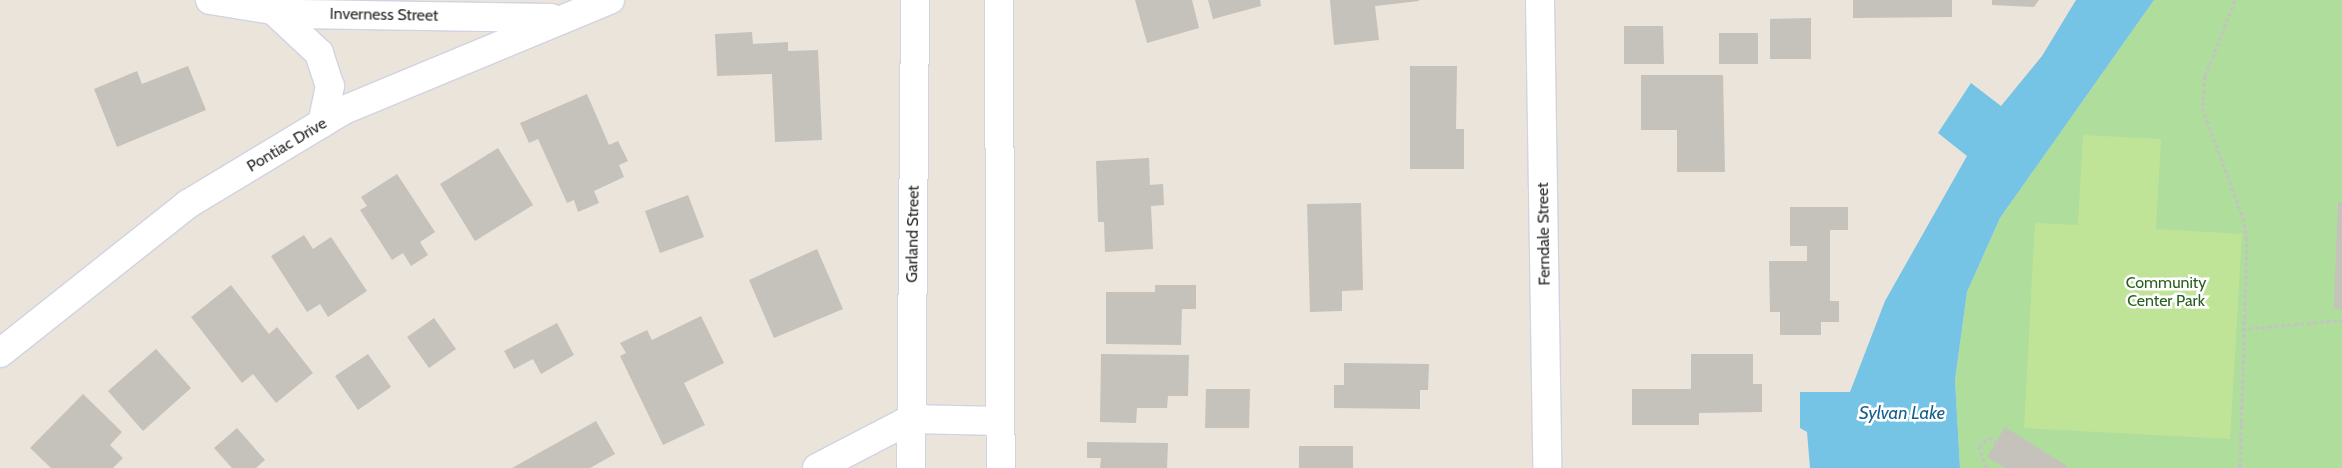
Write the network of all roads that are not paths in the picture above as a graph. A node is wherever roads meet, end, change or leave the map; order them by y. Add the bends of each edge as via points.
1 (210, 0) edge
2 (610, 0) edge
3 (915, 0) edge
4 (999, 0) edge
5 (1540, 0) edge
6 (273, 10) junction
7 (560, 18) junction
8 (322, 123) junction
9 (0, 353) edge
10 (911, 420) junction
11 (1000, 422) junction
12 (817, 468) edge
13 (911, 468) edge
14 (1000, 468) edge
15 (1548, 468) edge

1 - 6 street, Inverness Street
2 - 7 street, Pontiac Drive
3 - 10 street, Garland Street
4 - 11 street
5 - 15 street, Ferndale Street
6 - 7 street, Inverness Street
6 - 8 street via 319,52 330,86
7 - 8 street, Pontiac Drive
8 - 9 street, Pontiac Drive via 188,204
10 - 11 street
10 - 12 street
10 - 13 street, Garland Street
11 - 14 street

